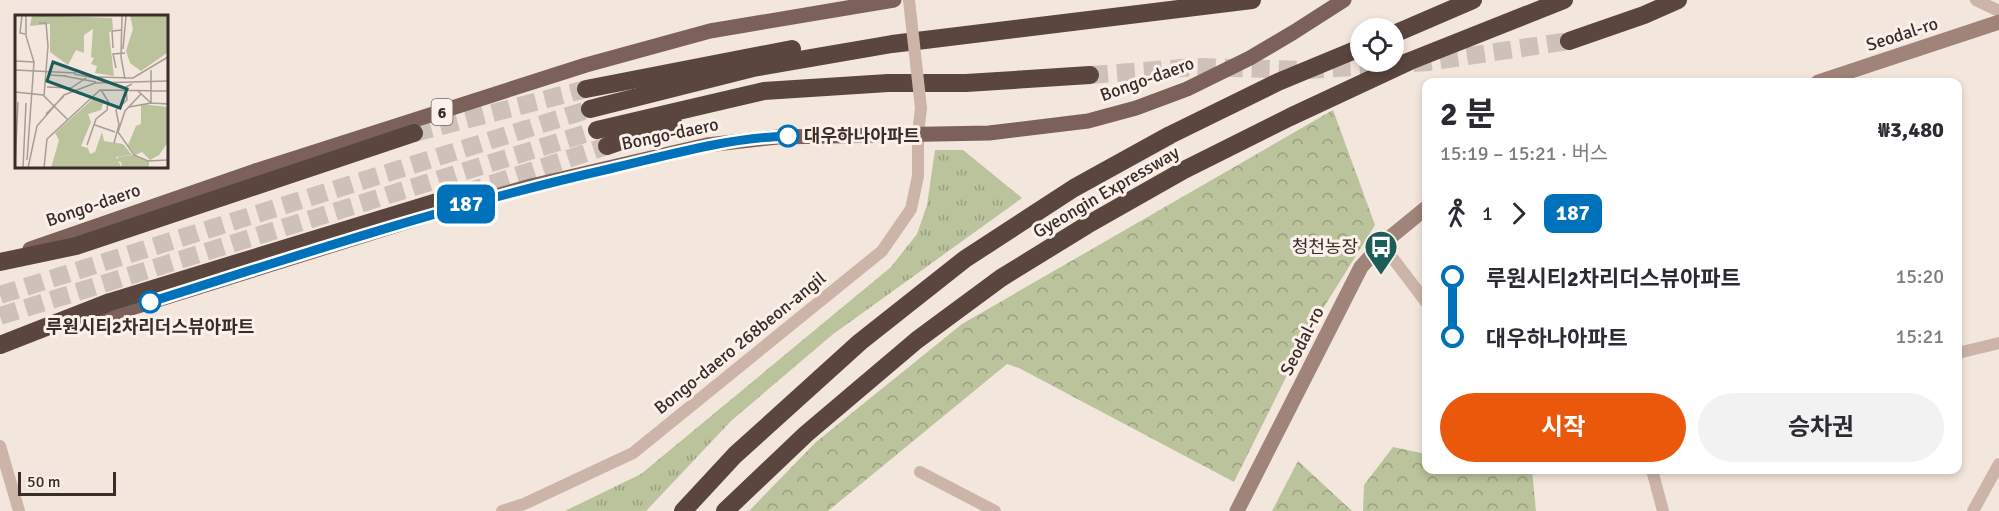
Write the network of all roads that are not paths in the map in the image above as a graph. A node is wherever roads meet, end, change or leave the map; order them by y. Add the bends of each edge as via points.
1 (894, 0) edge
2 (909, 0) edge
3 (1252, 0) edge
4 (1344, 0) edge
5 (1473, 0) edge
6 (1564, 0) edge
7 (1678, 0) edge
8 (1976, 0) edge
9 (1999, 11) edge
10 (1999, 22) edge
11 (1062, 24) junction
12 (1404, 30) edge
13 (1569, 41) tunnel mouth
14 (1350, 52) edge
15 (1090, 75) tunnel mouth
16 (1830, 78) edge
17 (586, 89) tunnel mouth
18 (764, 91) junction
19 (591, 109) tunnel mouth
20 (597, 130) tunnel mouth
21 (414, 134) tunnel mouth
22 (918, 134) junction
23 (607, 146) tunnel mouth
24 (440, 201) tunnel mouth
25 (1422, 211) edge
26 (1382, 244) junction
27 (0, 261) edge
28 (1422, 297) edge
29 (1999, 343) edge
30 (0, 345) edge
31 (1962, 352) edge
32 (0, 446) edge
33 (1999, 464) edge
34 (920, 472) dead end
35 (1653, 474) edge
36 (19, 511) edge
37 (502, 511) edge
38 (683, 511) edge
39 (725, 511) edge
40 (995, 511) edge
41 (1237, 511) edge
42 (1663, 511) edge
43 (1973, 511) edge

1 - 27 main road, Bongo-daero / 6 via 710,31 586,65 255,171
2 - 22 street, Bongo-daero 268beon-angil, bridge via 921,108
3 - 11 highway
4 - 22 main road, Bongo-daero via 1250,58 1187,89 1136,108 1088,121 989,133
5 - 12 highway
6 - 39 highway, Gyeongin Expressway via 1410,61 1290,117 1087,225 1001,278 917,340 806,434
7 - 13 highway
8 - 9 street
10 - 16 street, Seodal-ro
11 - 17 highway via 1036,19 877,36 759,54
11 - 19 highway via 892,44 753,68
14 - 38 highway, Gyeongin Expressway via 1170,135 1074,188 965,259 852,350 735,455
15 - 18 highway, Bongo-daero
18 - 20 highway, Bongo-daero
18 - 23 highway
21 - 27 highway via 76,246
22 - 30 main road, Bongo-daero via 778,137 707,145 531,186
22 - 37 street, Bongo-daero 268beon-angil via 918,176 911,209 882,251 633,453
24 - 30 highway via 110,302
25 - 26 street, Seodal-ro
26 - 28 street
26 - 41 street, Seodal-ro via 1361,267
29 - 31 street
32 - 36 street
33 - 43 street
34 - 40 street
35 - 42 street

